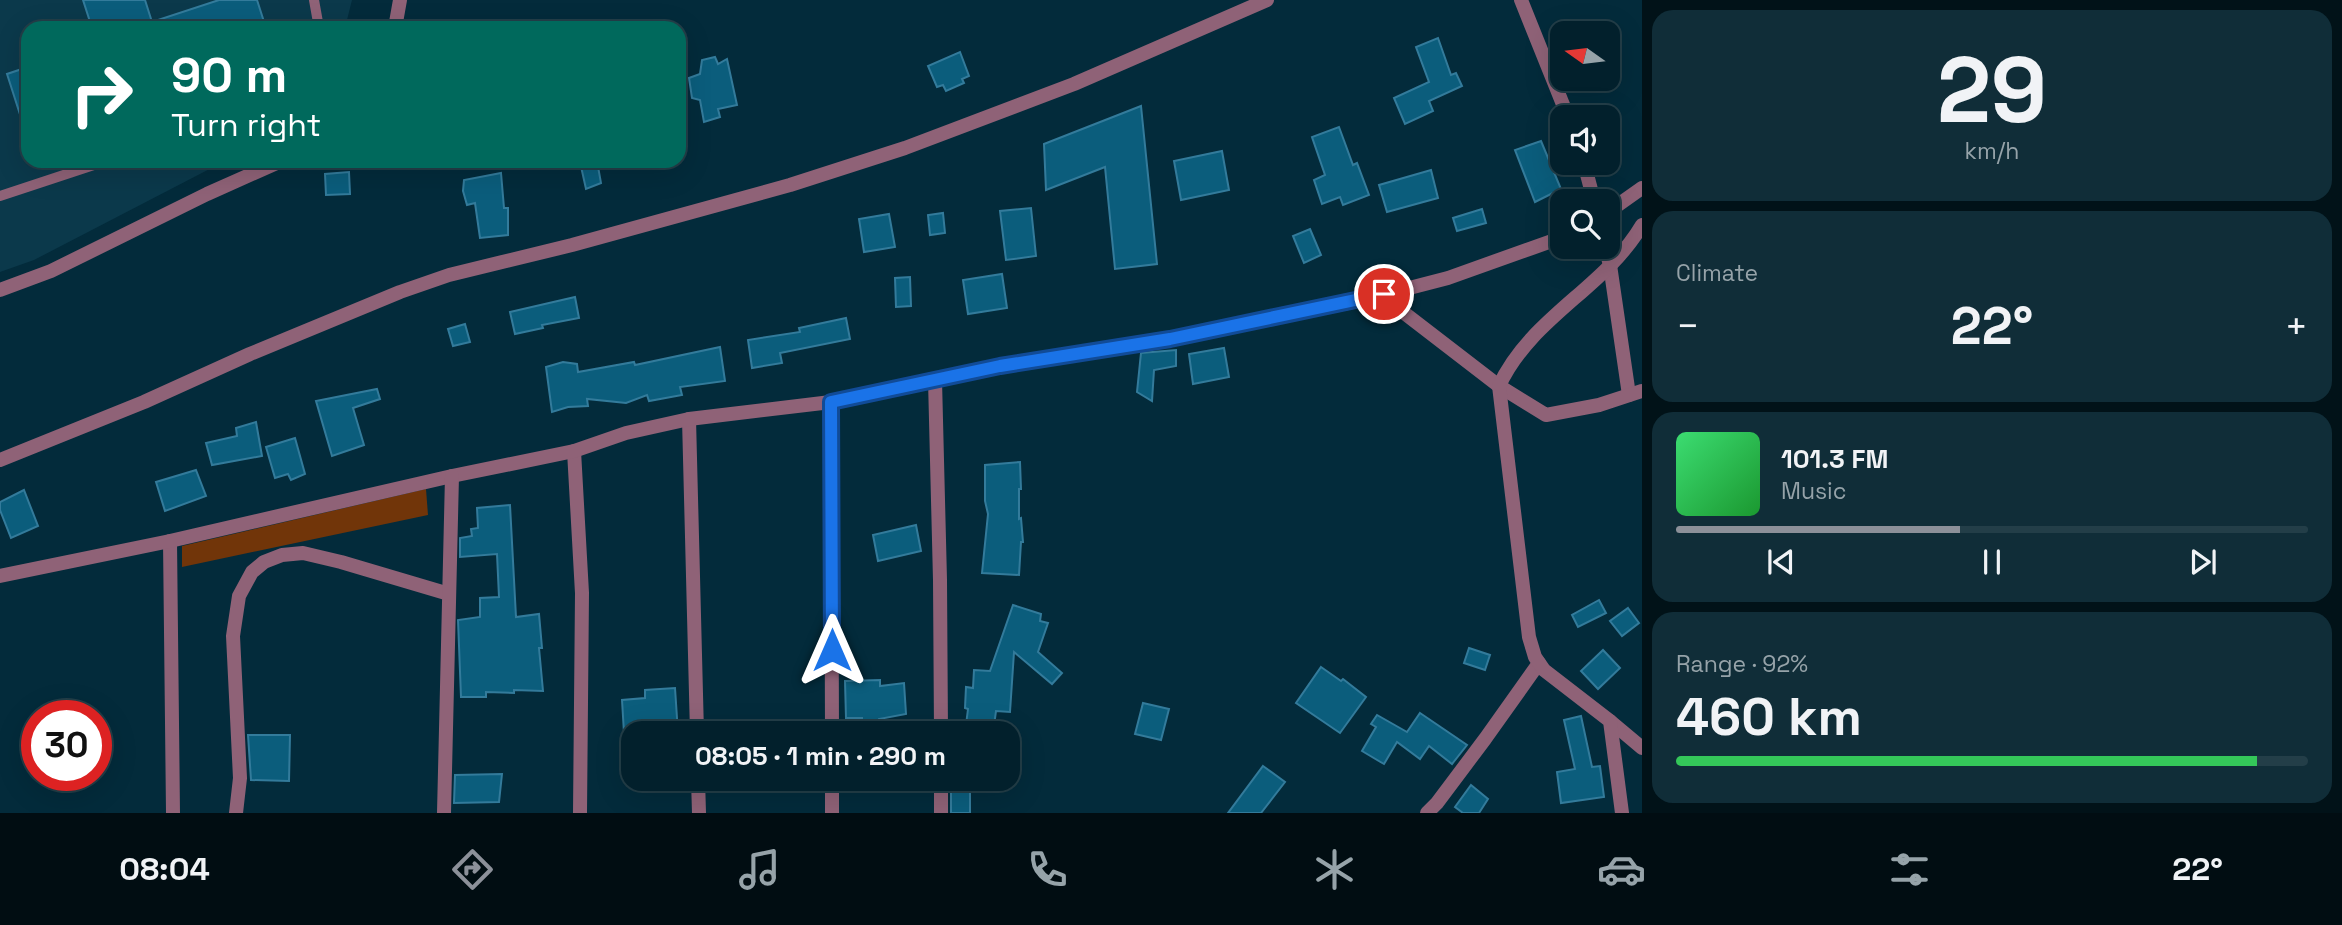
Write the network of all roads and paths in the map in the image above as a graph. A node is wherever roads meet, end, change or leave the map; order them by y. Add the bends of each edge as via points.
1 (314, 0) edge
2 (400, 0) edge
3 (1267, 0) edge
4 (1521, 0) edge
5 (318, 21) edge
6 (396, 21) edge
7 (1563, 105) edge
8 (85, 168) edge
9 (264, 168) edge
10 (1642, 188) edge
11 (0, 197) edge
12 (1620, 204) edge
13 (1642, 225) edge
14 (1550, 242) edge
15 (1608, 259) edge
16 (1610, 265) junction
17 (0, 290) edge
18 (1363, 300) junction
19 (935, 380) junction
20 (1499, 386) junction
21 (1635, 393) edge
22 (831, 402) junction
23 (689, 419) junction
24 (574, 451) junction
25 (0, 460) edge
26 (452, 476) junction
27 (170, 541) junction
28 (0, 576) edge
29 (450, 594) junction
30 (1539, 663) junction
31 (697, 721) edge
32 (832, 721) edge
33 (941, 721) edge
34 (1610, 721) junction
35 (1642, 748) edge
36 (698, 791) edge
37 (832, 791) edge
38 (941, 791) edge
39 (173, 813) edge
40 (236, 813) edge
41 (444, 813) edge
42 (580, 813) edge
43 (699, 813) edge
44 (832, 813) edge
45 (941, 813) edge
46 (1427, 813) edge
47 (1622, 813) edge

1 - 5 lane
2 - 6 street
3 - 25 street via 1074,84 905,148 764,192 400,292
4 - 7 street
8 - 11 lane
9 - 17 street via 51,271
10 - 12 street
13 - 16 street
14 - 18 street via 1448,278
15 - 16 street
16 - 20 street via 1526,343
16 - 21 street
18 - 19 street
18 - 20 street via 1386,299
19 - 22 street
19 - 33 street
20 - 21 street via 1546,415
20 - 30 street via 1529,637
22 - 23 street
22 - 32 street
23 - 24 street
23 - 31 street
24 - 26 street
24 - 42 street via 582,593
26 - 27 street
26 - 29 street
27 - 28 street
27 - 39 street
29 - 40 street via 303,553 282,555 252,572 239,596 233,636 240,778
29 - 41 street
30 - 34 street
30 - 46 street
34 - 35 street
34 - 47 street
36 - 43 street
37 - 44 street
38 - 45 street

